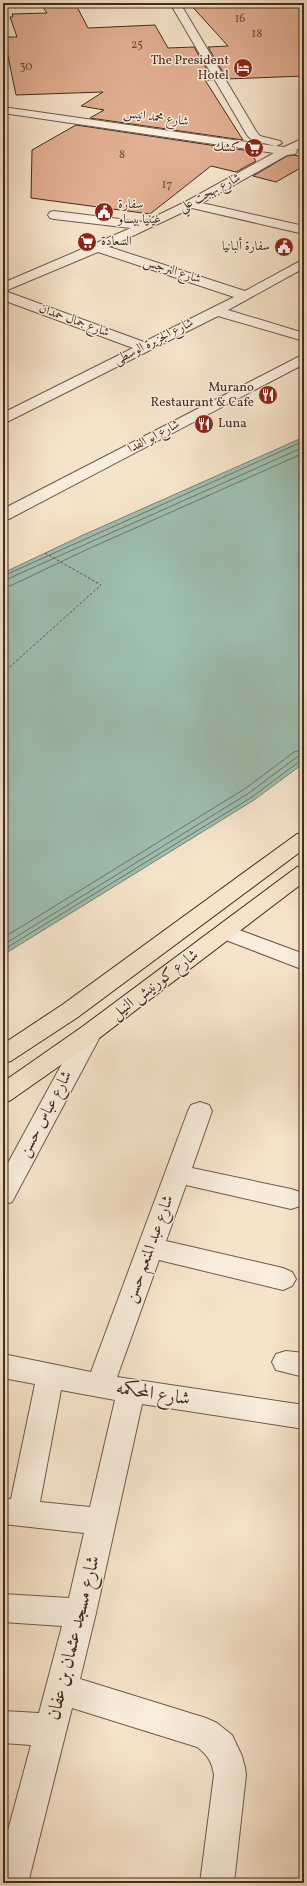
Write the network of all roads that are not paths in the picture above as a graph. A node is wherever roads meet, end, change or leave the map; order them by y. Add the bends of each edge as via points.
1 (175, 3) edge
2 (3, 110) edge
3 (248, 127) junction
4 (221, 142) junction
5 (302, 146) edge
6 (286, 151) junction
7 (191, 204) junction
8 (54, 215) dead end
9 (146, 226) junction
10 (304, 230) edge
11 (97, 247) junction
12 (304, 263) edge
13 (3, 288) edge
14 (3, 295) edge
15 (246, 296) junction
16 (216, 311) junction
17 (304, 337) edge
18 (145, 347) junction
19 (304, 358) edge
20 (3, 419) edge
21 (3, 500) edge
22 (19, 507) junction
23 (3, 516) edge
24 (304, 839) edge
25 (304, 872) edge
26 (226, 932) junction
27 (304, 962) edge
28 (90, 1033) junction
29 (3, 1056) edge
30 (3, 1094) edge
31 (200, 1111) dead end
32 (178, 1174) junction
33 (3, 1195) edge
34 (291, 1199) dead end
35 (150, 1248) junction
36 (283, 1279) dead end
37 (3, 1366) edge
38 (50, 1376) junction
39 (100, 1386) junction
40 (131, 1391) junction
41 (304, 1417) edge
42 (13, 1512) edge
43 (102, 1522) junction
44 (3, 1608) edge
45 (81, 1613) junction
46 (62, 1689) junction
47 (3, 1727) edge
48 (52, 1730) junction
49 (11, 1883) edge
50 (218, 1883) edge

1 - 3 street
2 - 4 street, شارع محمد انيس
3 - 4 street
3 - 5 street via 256,138 266,142
4 - 6 street, شارع محمد انيس
5 - 6 street, شارع بهجت علي
6 - 7 street, شارع بهجت علي
7 - 9 street, شارع بهجت علي
7 - 10 street
8 - 9 street
9 - 11 street, شارع بهجت علي
11 - 13 street, شارع بهجت علي
11 - 15 street, شارع النرجس
12 - 15 street, شارع الجزيرة الوسطى
14 - 18 street, شارع جمال حمدان
15 - 16 street, شارع الجزيرة الوسطى
16 - 17 street
16 - 18 street, شارع الجزيرة الوسطى
18 - 20 street, شارع الجزيرة الوسطى
19 - 22 street, شارع ابو الفدا
21 - 22 street
22 - 23 street, شارع ابو الفدا
24 - 29 main road, شارع كورنيش النيل via 70,1011
25 - 26 main road, شارع كورنيش النيل
26 - 27 street
26 - 28 main road, شارع كورنيش النيل
28 - 30 main road, شارع كورنيش النيل
28 - 33 street, شارع عباس حسن
31 - 32 street, شارع عبد المنعم حسن
32 - 34 street
32 - 35 street, شارع عبد المنعم حسن
35 - 36 street
35 - 39 street, شارع عبد المنعم حسن
37 - 38 street, شارع المحكمه
38 - 39 street, شارع المحكمه
38 - 42 street
39 - 40 street, شارع المحكمه
40 - 41 street, شارع المحكمه
40 - 43 street, شارع مسجد عثمان بن عفان
42 - 43 street
43 - 45 street, شارع مسجد عثمان بن عفان
44 - 45 street
45 - 46 street, شارع مسجد عثمان بن عفان
46 - 48 street, شارع مسجد عثمان بن عفان
46 - 50 street via 206,1734 224,1750 229,1762 230,1775
47 - 48 street
48 - 49 street, شارع مسجد عثمان بن عفان

